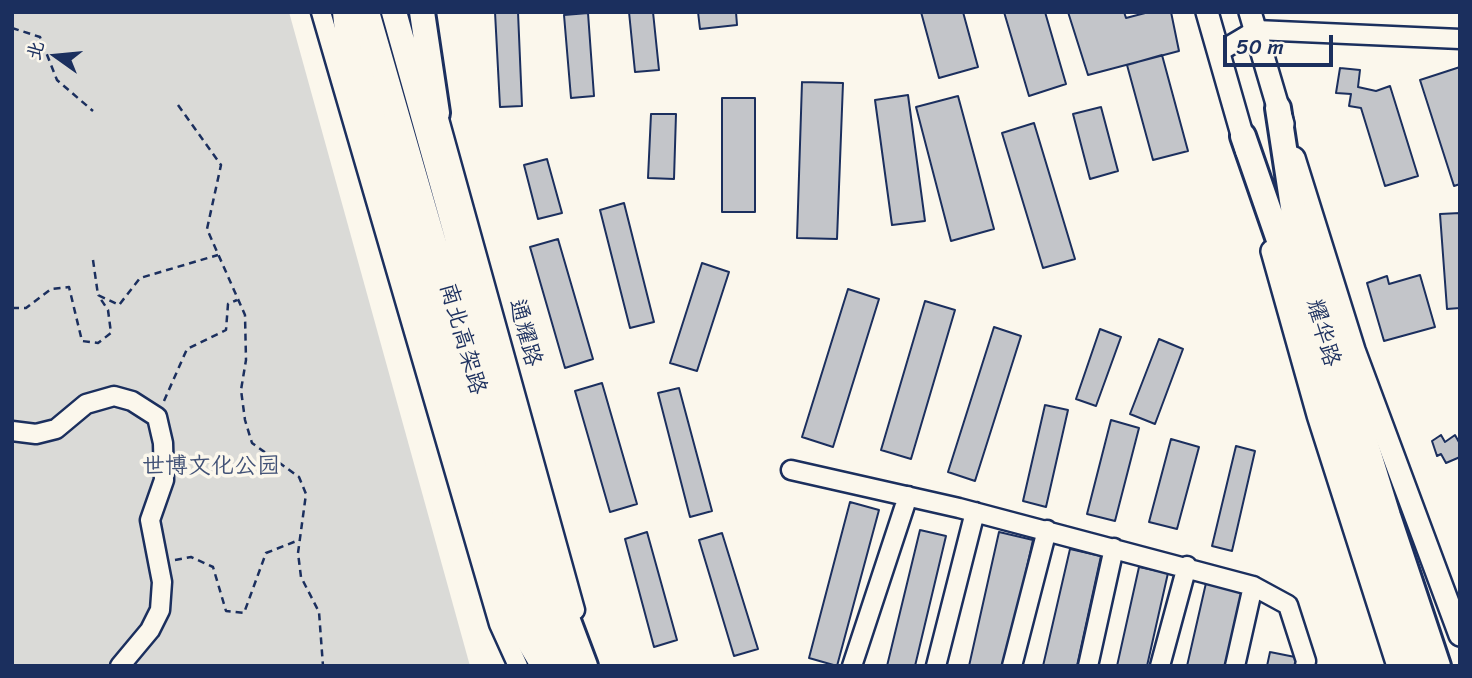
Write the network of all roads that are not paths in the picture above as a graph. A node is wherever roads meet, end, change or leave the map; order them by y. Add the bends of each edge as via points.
1 (321, 12) edge
2 (345, 12) edge
3 (354, 12) edge
4 (367, 12) edge
5 (394, 12) edge
6 (410, 12) edge
7 (422, 12) edge
8 (1207, 12) edge
9 (1253, 21) edge
10 (1460, 40) edge
11 (1219, 52) junction
12 (1278, 108) junction
13 (437, 113) junction
14 (1243, 136) junction
15 (12, 431) edge
16 (791, 470) dead end
17 (908, 496) junction
18 (975, 512) junction
19 (1379, 524) junction
20 (1047, 530) junction
21 (1114, 548) junction
22 (1187, 566) junction
23 (1253, 586) junction
24 (1460, 635) edge
25 (539, 665) edge
26 (120, 666) edge
27 (585, 666) edge
28 (596, 666) edge
29 (852, 666) edge
30 (936, 666) edge
31 (1012, 666) edge
32 (1087, 666) edge
33 (1160, 666) edge
34 (1235, 666) edge
35 (1305, 666) edge
36 (1398, 666) edge
37 (1412, 666) edge
38 (1438, 666) edge

1 - 25 street via 499,624
2 - 25 highway via 369,138 481,517 513,615
3 - 25 street
4 - 25 highway, 南北高架路 via 534,589
5 - 27 highway, 南北高架路 via 555,586
6 - 13 street, 通耀路
7 - 13 highway
8 - 11 main road, 耀华路
9 - 10 street
9 - 11 street
9 - 12 main road, 耀华路
11 - 14 main road, 耀华路
12 - 19 highway via 1293,207
12 - 24 main road, 耀华路 via 1354,350
13 - 28 street, 通耀路 via 575,609
14 - 19 highway
14 - 36 main road, 耀华路 via 1291,325
15 - 26 street via 57,429 86,404 114,396 157,417 164,480 150,520 162,582 160,610
16 - 17 street
17 - 18 street
17 - 29 street
18 - 20 street
18 - 30 street
19 - 37 highway
19 - 38 highway
20 - 21 street
20 - 31 street
21 - 22 street
21 - 32 street
22 - 23 street
22 - 33 street
23 - 34 street
23 - 35 street via 1288,605

